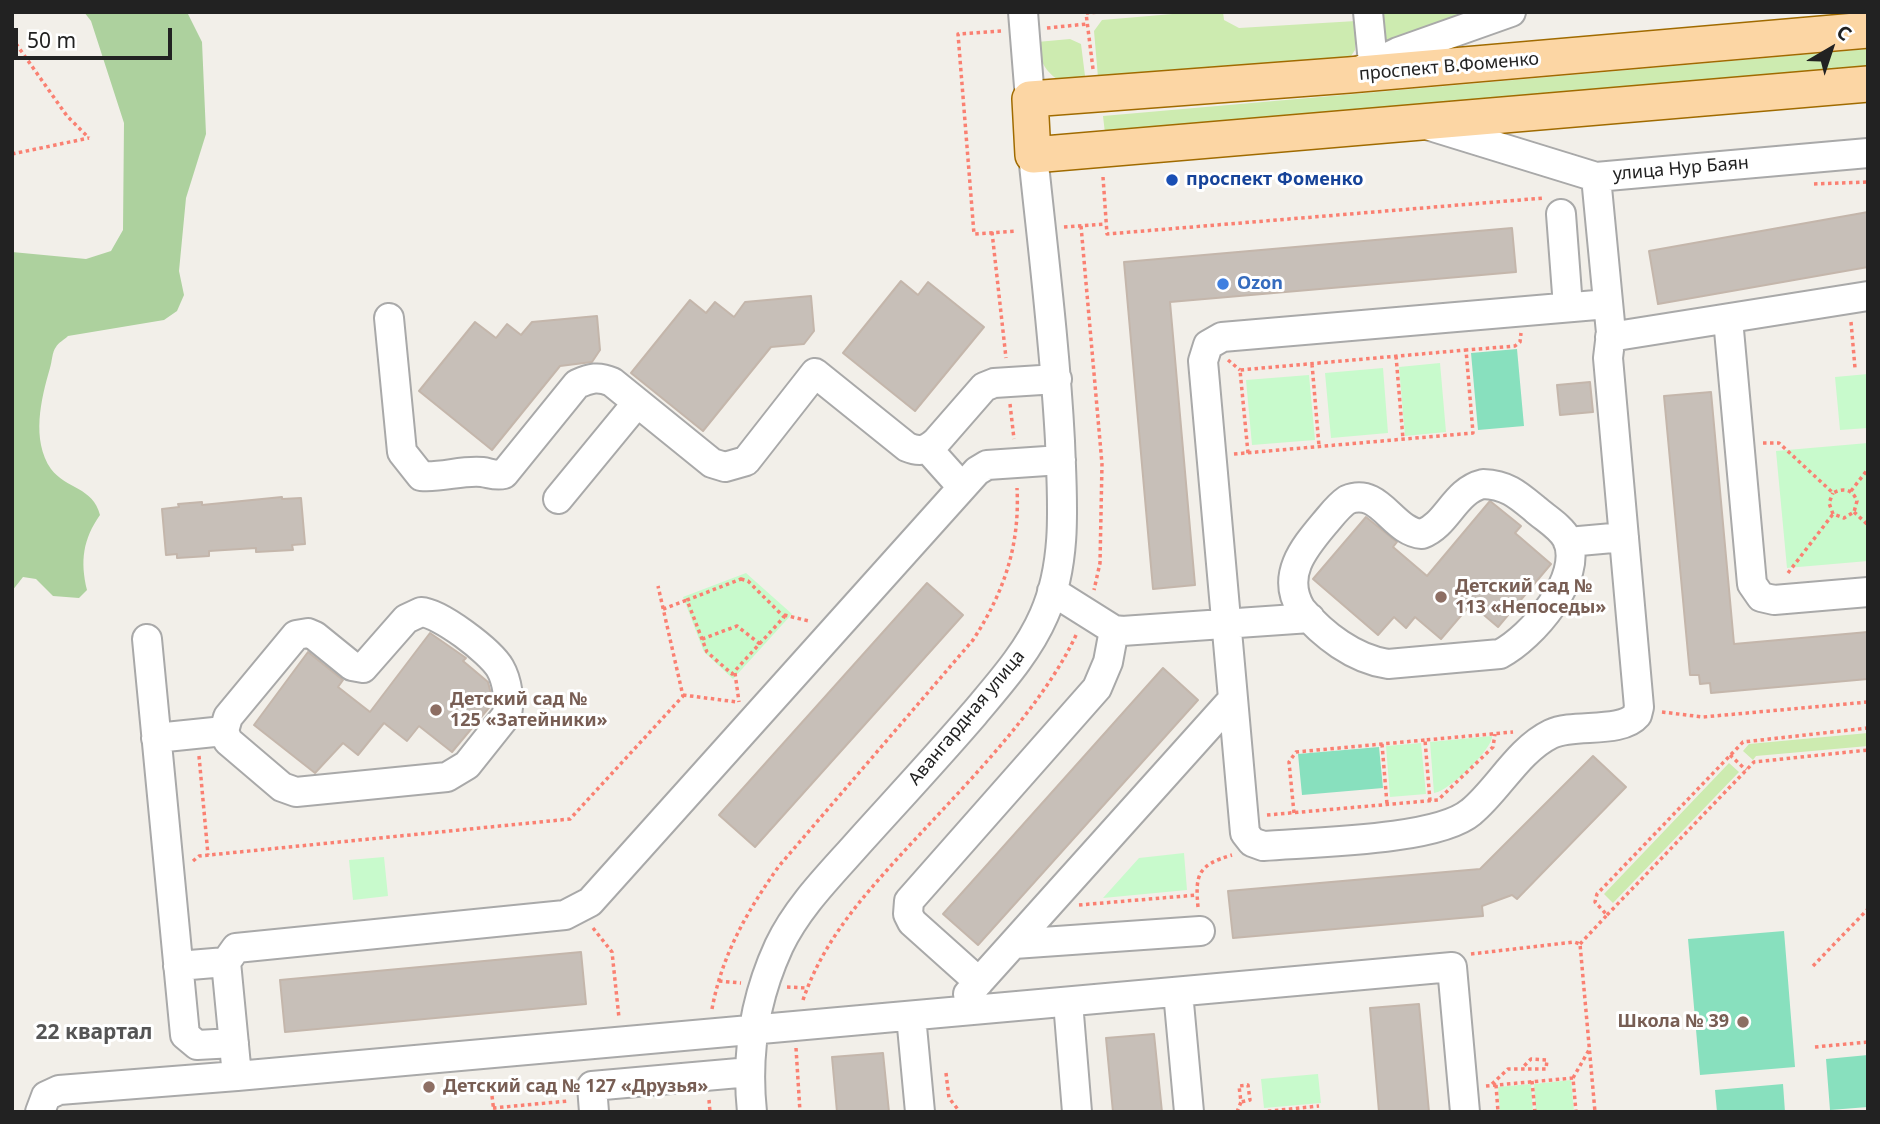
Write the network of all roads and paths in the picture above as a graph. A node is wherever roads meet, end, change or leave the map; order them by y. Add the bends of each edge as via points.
1 (1098, 12) edge
2 (1368, 12) edge
3 (1511, 12) edge
4 (1024, 21) edge
5 (1087, 24) junction
6 (1868, 30) edge
7 (12, 38) edge
8 (1366, 71) junction
9 (1094, 80) dead end
10 (1868, 84) edge
11 (1030, 99) junction
12 (1418, 122) junction
13 (1868, 153) edge
14 (12, 154) edge
15 (1033, 155) junction
16 (1102, 168) dead end
17 (1597, 177) junction
18 (1868, 182) edge
19 (1800, 185) dead end
20 (1559, 205) joint
21 (1106, 224) junction
22 (1055, 228) dead end
23 (1024, 230) dead end
24 (992, 232) junction
25 (1858, 298) edge
26 (1608, 303) junction
27 (1568, 307) junction
28 (1519, 311) junction
29 (389, 318) dead end
30 (1728, 319) junction
31 (1611, 337) junction
32 (1466, 350) junction
33 (1396, 356) junction
34 (1312, 364) junction
35 (1855, 369) dead end
36 (1057, 379) junction
37 (1008, 382) junction
38 (637, 403) junction
39 (1403, 439) junction
40 (1740, 445) junction
41 (1320, 446) junction
42 (928, 449) junction
43 (1248, 453) junction
44 (1211, 456) junction
45 (1061, 460) junction
46 (1016, 463) junction
47 (1868, 469) edge
48 (962, 487) junction
49 (1851, 491) junction
50 (1833, 493) junction
51 (558, 499) dead end
52 (1854, 512) junction
53 (1833, 514) junction
54 (1868, 525) edge
55 (1624, 537) junction
56 (1568, 542) junction
57 (1052, 591) junction
58 (1868, 592) edge
59 (1768, 599) junction
60 (687, 600) junction
61 (663, 609) dead end
62 (1310, 618) junction
63 (1226, 624) junction
64 (1114, 629) junction
65 (147, 639) dead end
66 (702, 639) junction
67 (760, 644) junction
68 (735, 673) junction
69 (683, 695) dead end
70 (1233, 699) junction
71 (1868, 702) edge
72 (1639, 707) junction
73 (747, 710) junction
74 (1868, 728) edge
75 (1520, 732) dead end
76 (211, 733) junction
77 (1495, 734) junction
78 (156, 738) junction
79 (1425, 740) junction
80 (1382, 744) junction
81 (1868, 750) edge
82 (1730, 755) junction
83 (1746, 770) junction
84 (1430, 800) junction
85 (1387, 804) junction
86 (1294, 813) junction
87 (1244, 817) junction
88 (1433, 831) junction
89 (1263, 846) junction
90 (208, 855) dead end
91 (1197, 894) junction
92 (1055, 897) junction
93 (1868, 909) edge
94 (577, 911) junction
95 (1607, 915) junction
96 (1200, 931) joint
97 (1014, 944) junction
98 (1580, 944) junction
99 (226, 962) junction
100 (178, 966) junction
101 (1813, 966) dead end
102 (1452, 967) junction
103 (979, 982) junction
104 (1178, 992) junction
105 (1068, 1002) junction
106 (952, 1012) junction
107 (911, 1016) junction
108 (753, 1030) junction
109 (709, 1032) junction
110 (621, 1040) junction
111 (1868, 1042) edge
112 (234, 1043) junction
113 (1815, 1047) dead end
114 (1590, 1050) junction
115 (1522, 1068) junction
116 (750, 1072) junction
117 (946, 1073) dead end
118 (237, 1076) junction
119 (707, 1076) junction
120 (1573, 1078) junction
121 (1532, 1082) junction
122 (1479, 1092) edge
123 (492, 1096) dead end
124 (1241, 1102) junction
125 (594, 1105) edge
126 (1319, 1106) dead end
127 (494, 1110) edge
128 (40, 1112) edge
129 (710, 1112) edge
130 (752, 1112) edge
131 (920, 1112) edge
132 (960, 1112) edge
133 (977, 1112) edge
134 (997, 1112) edge
135 (1077, 1112) edge
136 (1189, 1112) edge
137 (1237, 1112) edge
138 (1261, 1112) edge
139 (1498, 1112) edge
140 (1535, 1112) edge
141 (1576, 1112) edge
142 (1595, 1112) edge

1 - 5 path via 1086,13
2 - 8 street
3 - 8 street
4 - 5 path
4 - 11 street
4 - 24 path via 958,34 974,233
5 - 9 path
6 - 8 main road, проспект В.Фоменко
7 - 14 path via 67,116 89,138
8 - 11 main road, проспект В.Фоменко
10 - 12 main road
11 - 15 main road
12 - 15 main road
12 - 17 street, улица Нур Баян
13 - 17 street, улица Нур Баян
15 - 36 street, Авангардная улица
16 - 21 path
17 - 26 street
18 - 19 path
20 - 21 path via 1107,234
20 - 27 street
21 - 22 path
23 - 24 path
24 - 37 path
25 - 30 street
25 - 35 path
26 - 27 street
26 - 31 street
27 - 28 street
28 - 32 path via 1518,344
28 - 44 street via 1214,340 1202,361
29 - 38 street via 401,453 421,475 504,474 577,384 589,378 612,382
30 - 31 street
30 - 40 street
31 - 55 street via 1608,358
32 - 33 path
32 - 39 path via 1474,433
33 - 34 path
33 - 39 path
34 - 41 path
34 - 43 path via 1240,370
36 - 37 street
36 - 45 street, Авангардная улица
37 - 42 street via 989,384 979,391
37 - 46 path
38 - 42 street via 712,463 736,466 746,461 815,373 907,447
38 - 51 street
39 - 41 path
40 - 50 path via 1779,443
40 - 59 street via 1752,584
41 - 43 path
42 - 48 street
43 - 44 path
44 - 63 street
45 - 46 street
45 - 57 street, Авангардная улица via 1060,557
46 - 48 street via 983,467
46 - 109 path via 1015,542 995,607 973,640 754,901 725,960
47 - 49 path
48 - 73 street
49 - 50 path
49 - 52 path via 1857,501
50 - 53 path via 1829,503
52 - 53 path via 1844,518
52 - 54 path
53 - 59 path
55 - 56 street
55 - 72 street
56 - 62 street via 1567,575 1561,592 1523,638 1500,654 1375,662 1352,653
56 - 62 street via 1510,488 1499,484 1463,492 1429,532 1422,534 1409,531 1373,500 1353,497 1342,504 1295,563 1296,599
57 - 64 street
57 - 108 street, Авангардная улица via 1045,614 1008,673 810,897 780,945
58 - 59 street
60 - 61 path
60 - 66 path
60 - 67 path via 746,580 784,615
62 - 63 street
63 - 64 street via 1131,632
63 - 70 street
64 - 103 street via 1097,688 909,901 912,922
65 - 78 street
66 - 67 path via 737,626
66 - 68 path via 710,656
67 - 68 path
68 - 73 path
69 - 73 path
70 - 87 street
70 - 92 street
71 - 72 path via 1703,717
72 - 88 street via 1630,722 1548,736 1472,811
73 - 94 street via 590,902
74 - 82 path via 1751,739
75 - 77 path
76 - 76 street via 296,635 315,636 352,666 363,668 406,619 421,612 439,616 494,661 502,671 509,705 502,722 455,775 309,791 282,787
76 - 78 street
76 - 90 path
77 - 79 path
77 - 84 path via 1493,747 1441,798
78 - 100 street
79 - 80 path
79 - 84 path
80 - 85 path
80 - 86 path via 1293,754 1289,762
81 - 83 path via 1759,761
82 - 83 path
82 - 95 path via 1597,894 1595,902
83 - 95 path
84 - 85 path
84 - 88 path
85 - 86 path
86 - 87 path
87 - 89 street via 1248,838
88 - 89 street
89 - 91 path via 1209,864 1196,880
91 - 92 path via 1071,906
91 - 96 path
92 - 97 street
93 - 101 path
94 - 99 street via 242,946 232,951
94 - 110 path via 612,952
95 - 98 path
96 - 97 street
97 - 103 street
98 - 102 path via 1479,951
98 - 114 path
99 - 100 street
99 - 112 street
100 - 112 street via 188,1040 197,1045
102 - 104 street
102 - 122 street
103 - 106 street
104 - 105 street
104 - 136 street
105 - 106 street
105 - 135 street
106 - 107 street
107 - 108 street
107 - 131 street
108 - 109 street
108 - 116 street, Авангардная улица
109 - 110 street
110 - 118 street
111 - 113 path
112 - 118 street
114 - 120 path
114 - 142 path
115 - 115 path via 1545,1070 1547,1061 1531,1059
115 - 122 path via 1506,1070
116 - 119 street
116 - 130 street, Авангардная улица
117 - 132 path via 949,1098
118 - 128 street via 58,1090 46,1096
119 - 125 street via 592,1086
119 - 129 path
120 - 121 path
120 - 141 path
121 - 122 path
121 - 140 path
122 - 139 path
123 - 127 path
124 - 124 path via 1250,1100 1248,1085 1239,1086
124 - 137 path
125 - 127 path
126 - 138 path
133 - 134 path

